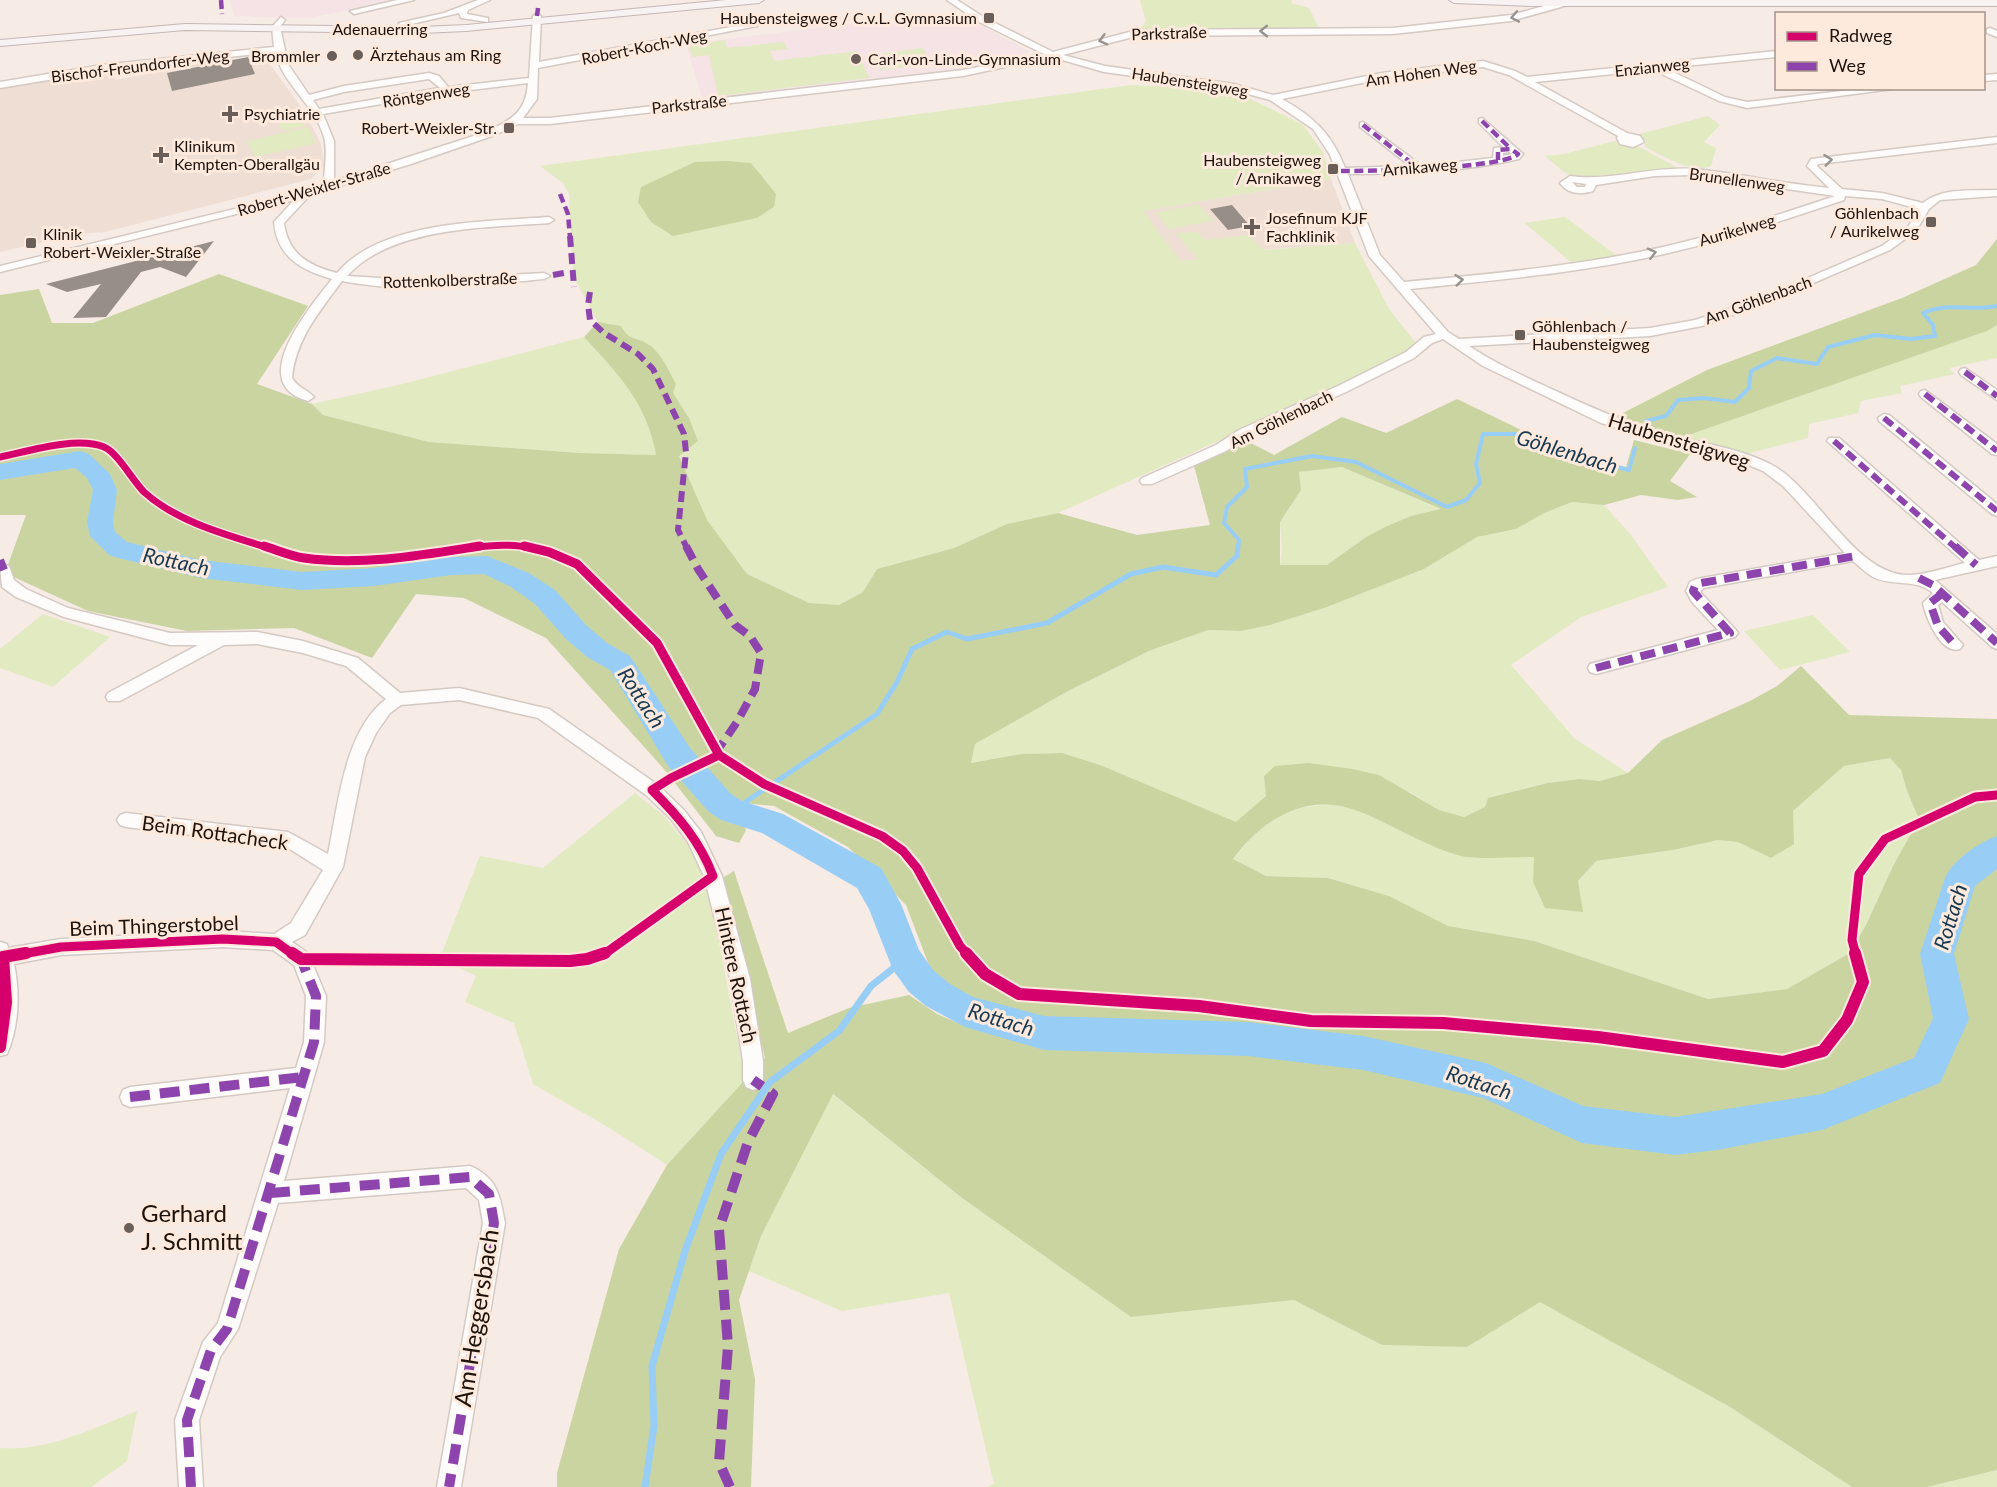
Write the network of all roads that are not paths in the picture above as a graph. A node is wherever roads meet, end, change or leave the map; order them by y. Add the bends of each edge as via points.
1 (410, 0) edge
2 (486, 0) edge
3 (711, 0) edge
4 (759, 0) edge
5 (951, 0) edge
6 (1455, 0) edge
7 (1571, 1) edge
8 (1997, 3) edge
9 (466, 7) junction
10 (354, 11) dead end
11 (539, 11) edge
12 (485, 20) junction
13 (403, 23) junction
14 (279, 24) junction
15 (753, 26) dead end
16 (0, 38) edge
17 (0, 44) edge
18 (280, 50) junction
19 (1051, 54) junction
20 (1775, 54) edge
21 (534, 66) junction
22 (1653, 66) junction
23 (534, 80) junction
24 (1527, 80) junction
25 (0, 85) edge
26 (446, 90) junction
27 (1878, 90) edge
28 (308, 98) junction
29 (1273, 98) junction
30 (318, 112) junction
31 (516, 121) junction
32 (1482, 121) dead end
33 (1363, 124) dead end
34 (1624, 135) dead end
35 (1997, 140) edge
36 (1418, 168) junction
37 (1341, 171) junction
38 (1592, 182) dead end
39 (329, 186) junction
40 (306, 193) junction
41 (1840, 193) junction
42 (1997, 193) edge
43 (1882, 196) junction
44 (1935, 198) junction
45 (1925, 207) junction
46 (248, 210) junction
47 (549, 220) dead end
48 (279, 222) junction
49 (0, 269) edge
50 (544, 276) dead end
51 (339, 278) junction
52 (1401, 286) junction
53 (1444, 335) junction
54 (1456, 343) junction
55 (1492, 343) junction
56 (1487, 363) junction
57 (1965, 372) dead end
58 (1924, 394) dead end
59 (1997, 396) edge
60 (308, 397) dead end
61 (1884, 418) dead end
62 (1834, 441) dead end
63 (1997, 451) edge
64 (1147, 481) dead end
65 (1997, 511) edge
66 (1856, 556) junction
67 (1997, 561) edge
68 (1976, 565) junction
69 (4, 570) dead end
70 (1914, 579) junction
71 (1943, 593) junction
72 (221, 639) junction
73 (1997, 643) edge
74 (1955, 645) dead end
75 (1596, 668) dead end
76 (114, 697) dead end
77 (397, 699) junction
78 (126, 820) dead end
79 (334, 867) junction
80 (276, 942) junction
81 (2, 954) edge
82 (0, 1047) edge
83 (303, 1077) junction
84 (753, 1080) dead end
85 (130, 1096) dead end
86 (270, 1193) junction
87 (191, 1487) edge
88 (449, 1487) edge

1 - 10 street
2 - 9 street
3 - 11 main road, Adenauerring
4 - 11 main road, Adenauerring
5 - 19 street, Haubensteigweg
6 - 7 main road
7 - 8 main road
7 -> 19 street, Parkstraße via 1511,18 1393,31 1137,33
9 - 12 street via 462,11 464,16
9 - 13 street
11 - 12 main road, Adenauerring
11 - 14 main road, Adenauerring via 421,30
11 - 21 street
12 - 13 main road, Adenauerring
13 - 14 main road, Adenauerring
14 - 16 main road, Adenauerring via 190,21
14 - 17 main road, Adenauerring via 185,27
14 - 18 street
15 - 21 street, Robert-Koch-Weg
18 - 25 street, Bischof-Freundorfer-Weg via 102,68
18 - 28 street via 291,78
19 - 29 street, Haubensteigweg via 1104,69 1234,87
19 - 31 street, Parkstraße via 921,79 550,121
20 - 22 street, Enzianweg
21 - 23 street
22 - 24 street, Enzianweg
22 - 27 street via 1722,99 1747,105
23 - 26 street, Röntgenweg
23 - 31 street via 532,99
24 - 29 street, Am Hohen Weg via 1504,69 1475,64 1382,76
24 - 34 street, Am Hohen Weg
26 - 28 street via 429,76
26 - 30 street, Röntgenweg
28 - 30 street
29 - 37 street, Haubensteigweg via 1317,127
30 - 39 street via 330,146
31 - 39 street, Robert-Weixler-Straße via 463,144
32 - 36 street, Arnikaweg via 1518,154 1498,160
33 - 36 street
41 -> 35 street via 1812,163
36 - 37 street, Arnikaweg
37 - 52 street, Haubensteigweg via 1375,256
38 - 41 street, Brunellenweg via 1692,172
39 - 40 street, Robert-Weixler-Straße
40 - 46 street, Robert-Weixler-Straße
40 - 48 street
41 - 43 street, Brunellenweg
52 -> 41 street, Aurikelweg via 1638,256 1775,219 1840,198
42 - 44 street
43 - 44 street, Brunellenweg
43 - 45 street, Brunellenweg
44 - 45 street, Am Göhlenbach
45 - 55 street, Am Göhlenbach via 1912,229 1886,248 1736,311 1650,332
46 - 48 street
46 - 49 street, Robert-Weixler-Straße
47 - 51 street via 394,242 370,251
48 - 51 street, Rottenkolberstraße via 282,243 295,259
50 - 51 street, Rottenkolberstraße via 429,283
51 - 60 street via 289,352 286,378 294,390
52 - 53 street, Haubensteigweg
53 - 54 street, Haubensteigweg
53 - 64 street, Am Göhlenbach via 1428,340 1410,355 1342,389
54 - 55 street, Am Göhlenbach
54 - 56 street, Haubensteigweg
55 - 56 street
56 - 66 street, Haubensteigweg via 1606,420 1733,454 1768,468 1788,483
57 - 59 street
58 - 63 street
61 - 65 street
62 - 68 street
66 - 70 street, Haubensteigweg via 1878,573
66 - 75 street via 1695,586 1697,598 1730,633
67 - 68 street
68 - 70 street
69 - 72 street via 7,583 21,593 64,612 170,639
70 - 71 street
71 - 73 street
71 - 74 street via 1930,603 1933,617
72 - 76 street
72 - 77 street via 257,638 303,646 352,662
77 - 79 street via 369,730 357,757
77 - 84 street, Hintere Rottach via 459,694 543,713 652,790 677,814 695,837 713,876 740,979
78 - 79 street, Beim Rottacheck via 288,839
79 - 80 street via 298,929
80 - 81 street, Beim Thingerstobel via 223,939
80 - 83 street via 301,959 316,996 314,1042
81 - 82 street via 7,991
83 - 85 street
83 - 86 street
86 - 87 street via 227,1329 211,1350 187,1420
86 - 88 street, Am Heggersbach via 470,1178 489,1194 494,1223

